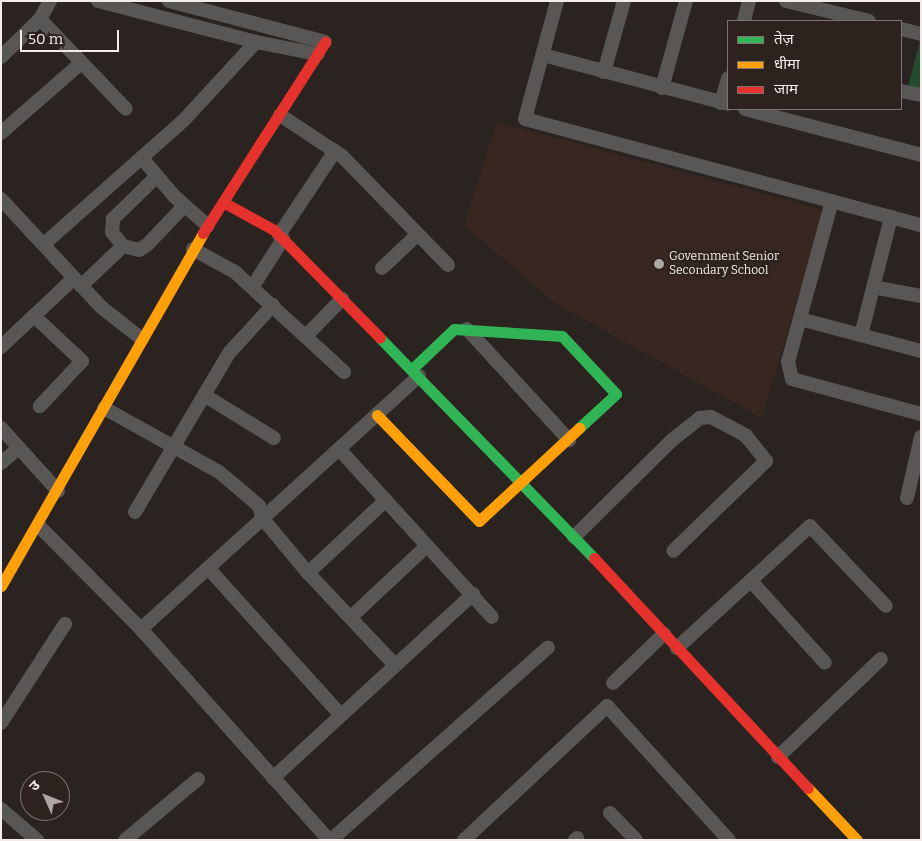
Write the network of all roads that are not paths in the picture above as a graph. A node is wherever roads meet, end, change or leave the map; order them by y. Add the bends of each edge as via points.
1 (50, 1) edge
2 (98, 1) edge
3 (169, 1) edge
4 (557, 1) edge
5 (624, 1) edge
6 (686, 1) edge
7 (749, 1) edge
8 (786, 1) edge
9 (40, 19) junction
10 (744, 20) edge
11 (865, 20) edge
12 (902, 29) edge
13 (921, 34) edge
14 (256, 42) junction
15 (322, 48) junction
16 (543, 55) junction
17 (1, 56) edge
18 (82, 63) junction
19 (604, 72) junction
20 (727, 86) edge
21 (662, 88) junction
22 (902, 91) edge
23 (921, 95) edge
24 (725, 103) edge
25 (126, 109) dead end
26 (749, 110) edge
27 (280, 115) junction
28 (1, 133) edge
29 (334, 152) junction
30 (921, 155) edge
31 (142, 158) junction
32 (157, 176) junction
33 (1, 200) edge
34 (832, 201) junction
35 (223, 202) junction
36 (184, 206) junction
37 (891, 217) junction
38 (921, 225) edge
39 (208, 226) junction
40 (417, 235) junction
41 (281, 237) junction
42 (44, 244) junction
43 (124, 246) junction
44 (193, 248) junction
45 (448, 265) dead end
46 (382, 268) dead end
47 (78, 282) junction
48 (253, 286) junction
49 (873, 288) junction
50 (921, 296) edge
51 (342, 299) junction
52 (273, 305) junction
53 (34, 316) junction
54 (800, 319) junction
55 (467, 330) junction
56 (861, 335) junction
57 (306, 336) junction
58 (142, 338) junction
59 (1, 347) edge
60 (921, 351) edge
61 (344, 372) dead end
62 (415, 373) junction
63 (204, 395) junction
64 (40, 406) dead end
65 (104, 408) junction
66 (921, 414) edge
67 (377, 415) junction
68 (1, 428) edge
69 (921, 437) edge
70 (274, 438) dead end
71 (568, 440) junction
72 (173, 446) junction
73 (20, 448) junction
74 (338, 449) junction
75 (1, 463) edge
76 (520, 482) junction
77 (58, 491) junction
78 (907, 498) dead end
79 (385, 501) junction
80 (135, 512) dead end
81 (263, 519) junction
82 (39, 526) junction
83 (574, 537) junction
84 (426, 546) junction
85 (673, 551) dead end
86 (208, 568) junction
87 (308, 572) junction
88 (751, 581) junction
89 (1, 586) edge
90 (473, 594) junction
91 (886, 606) dead end
92 (351, 617) junction
93 (492, 618) dead end
94 (65, 624) dead end
95 (141, 629) junction
96 (664, 634) junction
97 (548, 646) dead end
98 (677, 648) junction
99 (881, 658) dead end
100 (825, 663) dead end
101 (394, 664) junction
102 (614, 683) dead end
103 (339, 713) junction
104 (1, 723) edge
105 (778, 757) junction
106 (273, 778) junction
107 (198, 779) dead end
108 (1, 809) edge
109 (610, 813) dead end
110 (22, 826) junction
111 (25, 840) edge
112 (37, 840) edge
113 (125, 840) edge
114 (330, 840) edge
115 (464, 840) edge
116 (636, 840) edge
117 (729, 840) edge
118 (857, 840) edge

1 - 9 street
2 - 14 street
3 - 15 street
4 - 16 street
5 - 19 street
6 - 21 street
7 - 10 street
8 - 11 street
9 - 17 street
9 - 18 street
12 - 13 street
14 - 15 street
14 - 31 street via 228,78
15 - 27 street
16 - 19 street
16 - 34 street via 526,119
18 - 25 street
18 - 28 street
19 - 21 street
20 - 24 street
21 - 24 street
22 - 23 street
26 - 30 street
27 - 29 street
27 - 35 street
29 - 40 street
29 - 41 street
31 - 32 street
31 - 42 street
32 - 36 street
32 - 43 street via 113,219 112,232
33 - 42 street
34 - 37 street
34 - 54 street
35 - 39 street
35 - 41 street
36 - 39 street
36 - 43 street via 140,250
37 - 38 street
37 - 49 street
39 - 44 street
40 - 45 street
40 - 46 street
41 - 48 street
41 - 51 street
42 - 47 street
43 - 47 street
44 - 48 street
44 - 58 street
47 - 53 street
47 - 58 street via 123,327
48 - 52 street
49 - 50 street
49 - 56 street
51 - 57 street
51 - 62 street
52 - 57 street
52 - 63 street via 229,353
53 - 59 street
53 - 64 street via 82,361
54 - 56 street
54 - 66 street via 788,362 792,379
55 - 62 street via 454,329
55 - 71 street
55 - 71 street via 562,336 616,394
56 - 60 street
57 - 61 street
58 - 65 street
62 - 67 street
62 - 76 street
63 - 70 street
63 - 72 street
65 - 72 street
65 - 77 street
67 - 74 street
67 - 76 street via 479,521
68 - 73 street
69 - 78 street
71 - 76 street
72 - 80 street
72 - 81 street via 219,472 259,506
73 - 75 street
73 - 77 street
74 - 79 street
74 - 81 street
76 - 83 street
77 - 82 street
79 - 84 street
79 - 87 street
81 - 86 street
81 - 87 street
82 - 89 street
82 - 95 street
83 - 85 street via 672,440 700,418 710,417 746,436 766,461
83 - 96 street
84 - 90 street
84 - 92 street
86 - 95 street
86 - 103 street
87 - 92 street
88 - 91 street via 810,526
88 - 98 street
88 - 100 street
90 - 93 street
90 - 101 street
92 - 101 street
94 - 104 street
95 - 106 street
96 - 98 street
96 - 102 street
97 - 114 street
98 - 105 street
99 - 105 street
101 - 103 street
103 - 106 street
105 - 118 street
106 - 114 street
107 - 113 street
108 - 110 street
109 - 116 street
110 - 111 street
110 - 112 street
115 - 117 street via 607,706

